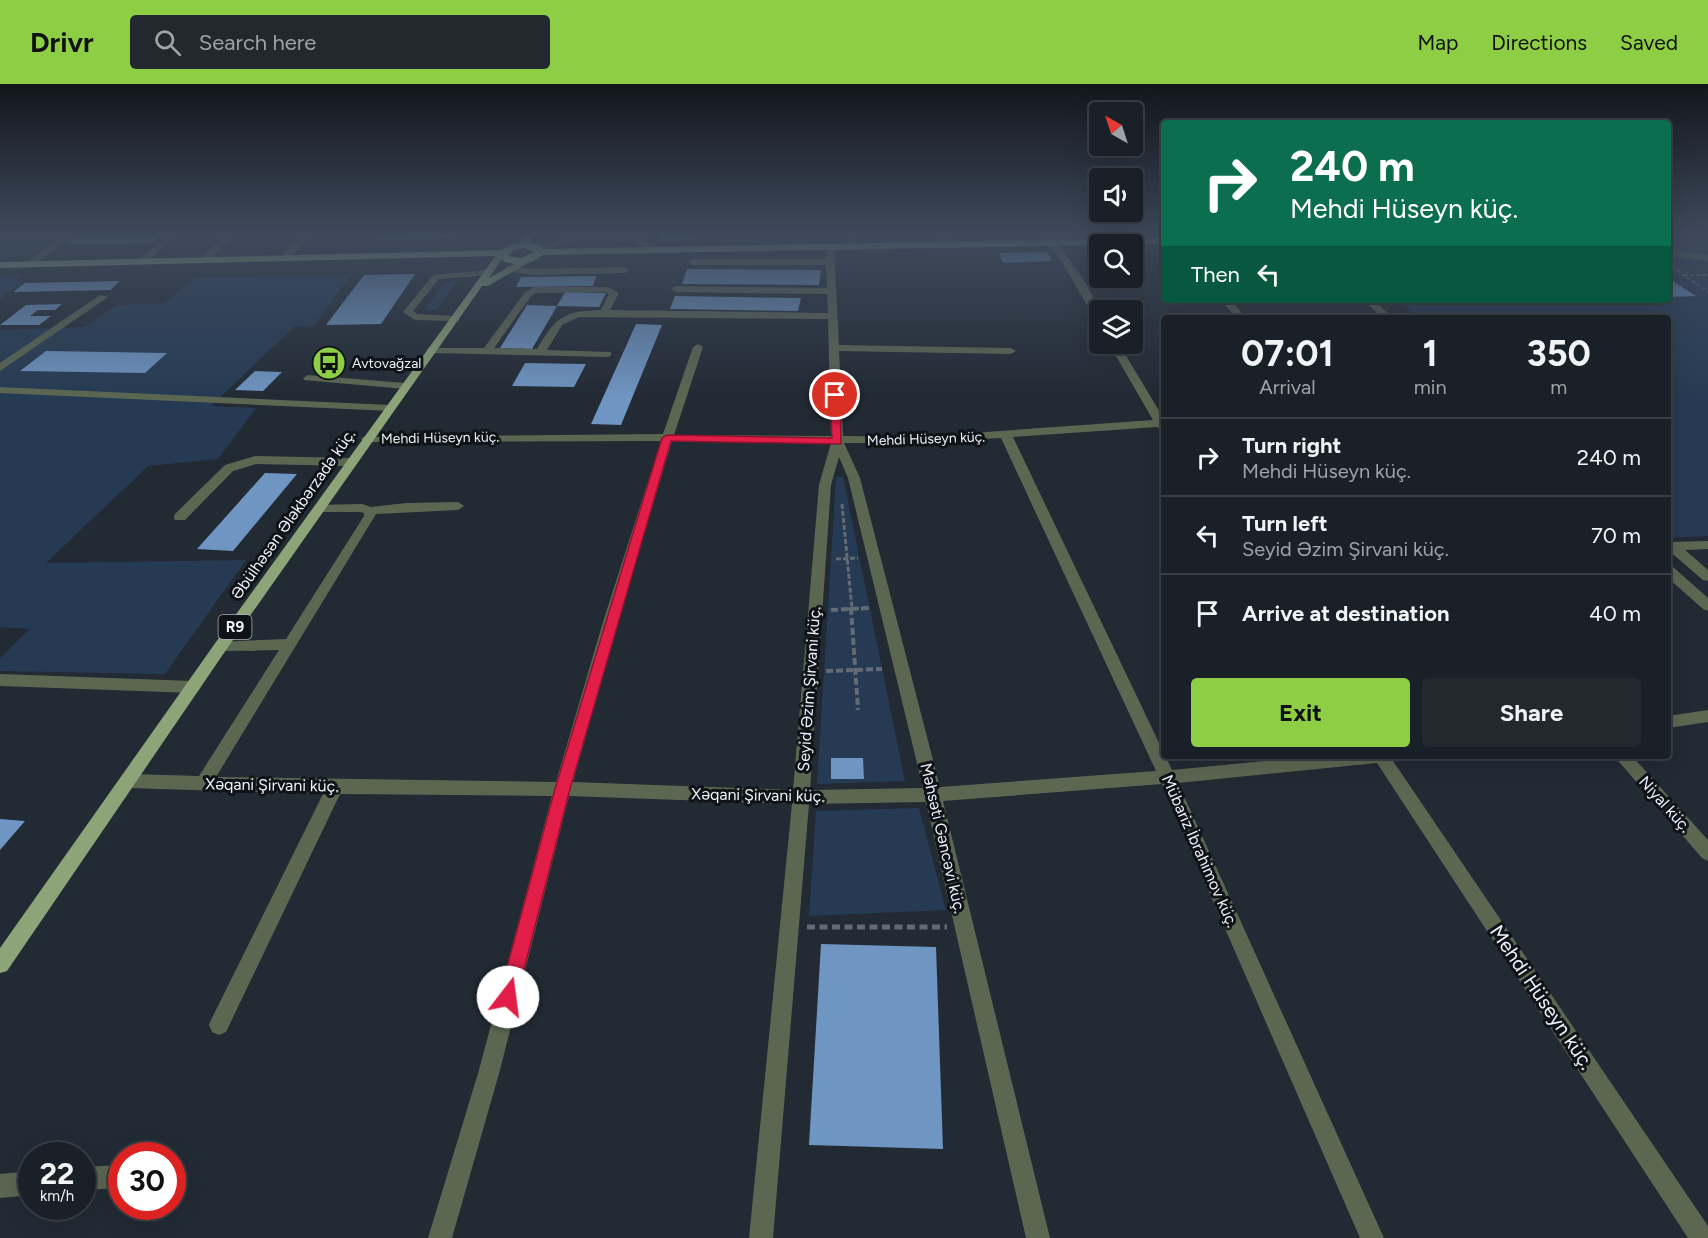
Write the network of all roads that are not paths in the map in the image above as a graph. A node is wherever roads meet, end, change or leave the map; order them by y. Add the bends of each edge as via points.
1 (426, 290) edge
2 (476, 290) edge
3 (478, 290) edge
4 (742, 290) edge
5 (830, 291) joint
6 (474, 293) junction
7 (103, 297) dead end
8 (1228, 303) edge
9 (1372, 303) edge
10 (604, 313) junction
11 (1238, 315) edge
12 (1385, 315) edge
13 (831, 316) junction
14 (454, 319) junction
15 (698, 347) dead end
16 (832, 348) junction
17 (432, 350) junction
18 (487, 351) junction
19 (1011, 351) dead end
20 (540, 352) junction
21 (607, 354) dead end
22 (1120, 354) edge
23 (0, 368) edge
24 (308, 378) dead end
25 (405, 386) junction
26 (0, 390) edge
27 (390, 408) junction
28 (1161, 422) edge
29 (1161, 425) edge
30 (1006, 435) junction
31 (667, 438) junction
32 (367, 440) junction
33 (837, 441) junction
34 (351, 462) junction
35 (458, 506) dead end
36 (320, 508) junction
37 (370, 511) junction
38 (180, 517) dead end
39 (1708, 545) edge
40 (1671, 546) edge
41 (1671, 547) edge
42 (1671, 573) edge
43 (1708, 577) edge
44 (1708, 606) edge
45 (290, 644) junction
46 (221, 646) junction
47 (0, 680) edge
48 (193, 687) junction
49 (1708, 716) edge
50 (1671, 722) edge
51 (1351, 759) edge
52 (1384, 759) edge
53 (1625, 759) edge
54 (1167, 777) junction
55 (129, 781) junction
56 (203, 784) junction
57 (335, 787) junction
58 (562, 789) junction
59 (933, 795) junction
60 (801, 797) junction
61 (1708, 853) edge
62 (0, 964) edge
63 (219, 1025) dead end
64 (18, 1184) edge
65 (0, 1186) edge
66 (440, 1238) edge
67 (761, 1238) edge
68 (1038, 1238) edge
69 (1372, 1238) edge
70 (1702, 1238) edge

1 - 14 street via 408,312 415,317
2 - 6 main road
3 - 6 main road
4 - 5 street
5 - 13 street, Seyid Əzim Şirvani küç.
6 - 14 main road, Əbülhəsən Ələkbərzadə küç. / R9
7 - 23 street
8 - 11 street
9 - 12 street
10 - 13 street
10 - 18 street via 612,290 534,291
10 - 20 street via 566,315
13 - 16 street, Seyid Əzim Şirvani küç.
14 - 17 main road, Əbülhəsən Ələkbərzadə küç. / R9
15 - 31 street
16 - 19 street
16 - 33 street, Seyid Əzim Şirvani küç.
17 - 18 street
17 - 25 main road, Əbülhəsən Ələkbərzadə küç. / R9
18 - 20 street
20 - 21 street
22 - 28 street, Mehdi Hüseyn küç.
24 - 25 street
25 - 27 main road, Əbülhəsən Ələkbərzadə küç. / R9
26 - 27 street
27 - 32 main road, Əbülhəsən Ələkbərzadə küç. / R9
29 - 30 street, Mehdi Hüseyn küç.
30 - 33 street, Mehdi Hüseyn küç.
30 - 54 street, Mübariz İbrahimov küç.
31 - 32 street, Mehdi Hüseyn küç.
31 - 33 street, Mehdi Hüseyn küç.
31 - 58 street
32 - 34 main road, Əbülhəsən Ələkbərzadə küç. / R9
33 - 59 street, Məhsəti Gəncəvi küç. via 854,478
33 - 60 street, Seyid Əzim Şirvani küç. via 825,485
34 - 36 main road, Əbülhəsən Ələkbərzadə küç. / R9
34 - 38 street via 255,460 240,464 229,468
35 - 37 street
36 - 37 street
36 - 46 main road, Əbülhəsən Ələkbərzadə küç. / R9
37 - 45 street
39 - 40 street
41 - 43 street
42 - 44 street
45 - 46 street
45 - 56 street
46 - 48 main road, Əbülhəsən Ələkbərzadə küç. / R9
47 - 48 street
48 - 55 main road, Əbülhəsən Ələkbərzadə küç. / R9
49 - 50 street
51 - 54 street, Xəqani Şirvani küç.
52 - 70 street, Mehdi Hüseyn küç.
53 - 61 street, Niyal küç.
54 - 59 street, Xəqani Şirvani küç.
54 - 69 street, Mübariz İbrahimov küç.
55 - 56 street, Xəqani Şirvani küç.
55 - 62 main road, Əbülhəsən Ələkbərzadə küç. / R9
56 - 57 street, Xəqani Şirvani küç.
57 - 58 street, Xəqani Şirvani küç.
57 - 63 street
58 - 60 street, Xəqani Şirvani küç.
58 - 66 street via 466,1159
59 - 60 street, Xəqani Şirvani küç.
59 - 68 street, Məhsəti Gəncəvi küç.
60 - 67 street, Seyid Əzim Şirvani küç.
64 - 65 street

